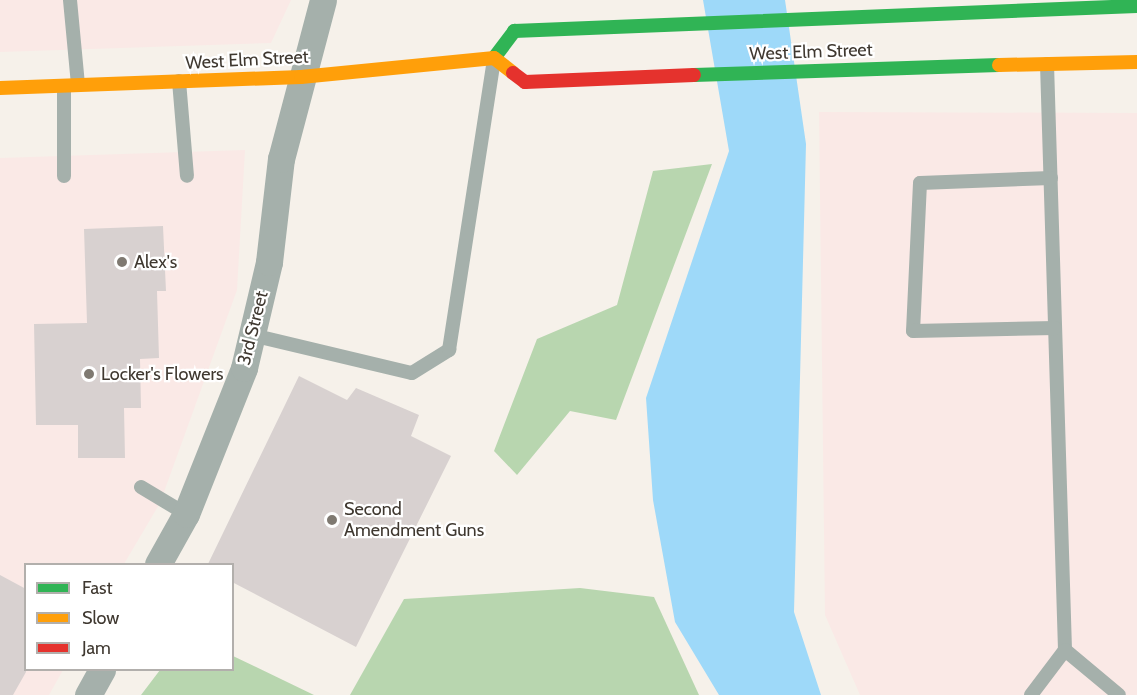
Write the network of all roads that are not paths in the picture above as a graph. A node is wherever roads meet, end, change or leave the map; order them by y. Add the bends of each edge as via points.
1 (70, 0) edge
2 (323, 0) edge
3 (1137, 6) edge
4 (906, 7) edge
5 (494, 57) junction
6 (1137, 62) edge
7 (1047, 64) junction
8 (301, 77) junction
9 (179, 81) junction
10 (71, 86) junction
11 (0, 88) edge
12 (64, 176) dead end
13 (187, 176) dead end
14 (1051, 178) junction
15 (1055, 328) junction
16 (252, 335) junction
17 (141, 487) dead end
18 (186, 514) junction
19 (159, 563) edge
20 (1065, 650) junction
21 (101, 671) edge
22 (88, 695) edge
23 (1031, 695) edge
24 (1119, 695) edge

1 - 10 lane
2 - 8 street, 3rd Street
3 - 4 main road, West Elm Street
4 - 5 main road, West Elm Street via 851,17 514,31
5 - 7 main road, West Elm Street via 525,82
5 - 8 main road, West Elm Street
5 - 16 lane via 448,350 412,373
6 - 7 main road, West Elm Street
7 - 14 lane
8 - 9 main road, West Elm Street
8 - 16 street, 3rd Street via 281,159 269,262
9 - 10 main road, West Elm Street
9 - 13 lane
10 - 11 main road, West Elm Street
10 - 12 lane
14 - 15 lane
14 - 15 lane via 920,183 913,331
15 - 20 lane
16 - 18 street, 3rd Street via 244,368
17 - 18 lane
18 - 19 street, 3rd Street
20 - 23 lane
20 - 24 lane
21 - 22 street

